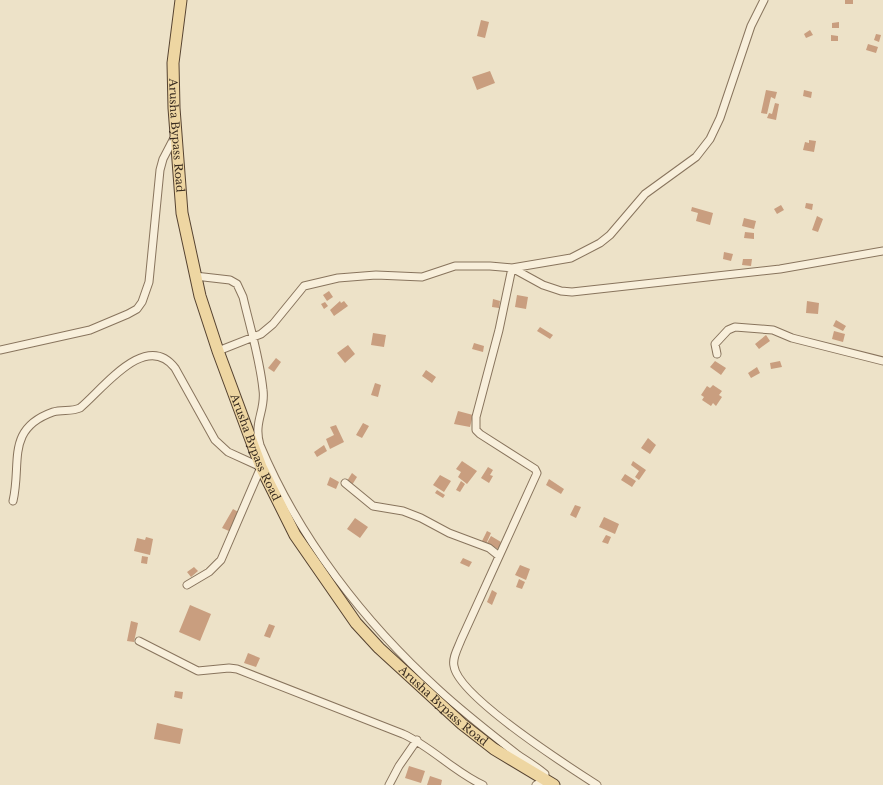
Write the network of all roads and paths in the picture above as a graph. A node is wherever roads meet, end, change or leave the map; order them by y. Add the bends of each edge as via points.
1 (182, 0) edge
2 (764, 0) edge
3 (176, 135) junction
4 (883, 251) edge
5 (512, 268) junction
6 (195, 276) junction
7 (253, 338) junction
8 (0, 350) edge
9 (218, 352) junction
10 (717, 354) dead end
11 (883, 362) edge
12 (261, 467) junction
13 (345, 483) dead end
14 (13, 501) dead end
15 (499, 556) junction
16 (187, 585) dead end
17 (139, 641) dead end
18 (417, 740) junction
19 (472, 782) edge
20 (540, 782) edge
21 (389, 785) edge
22 (483, 785) edge
23 (554, 785) edge
24 (598, 785) edge

1 - 3 main road, Arusha Bypass Road via 173,63
2 - 5 street via 751,26 720,118 710,139 696,157 645,194 600,244 571,258
3 - 6 main road, Arusha Bypass Road via 182,212
3 - 8 street via 160,170 149,282 137,308 90,330
4 - 5 street via 780,269 572,292 544,285
5 - 7 street via 455,266 422,277 357,275 311,283 298,292 272,324
5 - 15 street via 476,417 476,430 535,468 536,472
6 - 7 street via 230,280 237,284 244,296
6 - 9 main road, Arusha Bypass Road
7 - 9 street
7 - 20 street via 263,390 257,435 270,466 301,524 335,575 399,651 467,714 544,773 546,776
9 - 12 main road, Arusha Bypass Road
10 - 11 street via 715,344 718,338 735,327 773,330 792,338
12 - 14 street via 236,457 221,447 208,430 170,361 162,356 148,355 116,373 80,408 53,412 24,431 17,448 17,478
12 - 16 street via 221,560 209,572
12 - 20 main road, Arusha Bypass Road via 295,535 356,623 408,676 462,724
13 - 15 street via 373,506 403,511 421,518 448,533 489,548
15 - 24 street via 461,640 454,667 460,679 486,706
17 - 18 street via 198,671 229,668 237,670
18 - 19 street
18 - 21 street
19 - 22 street
20 - 23 main road, Arusha Bypass Road

